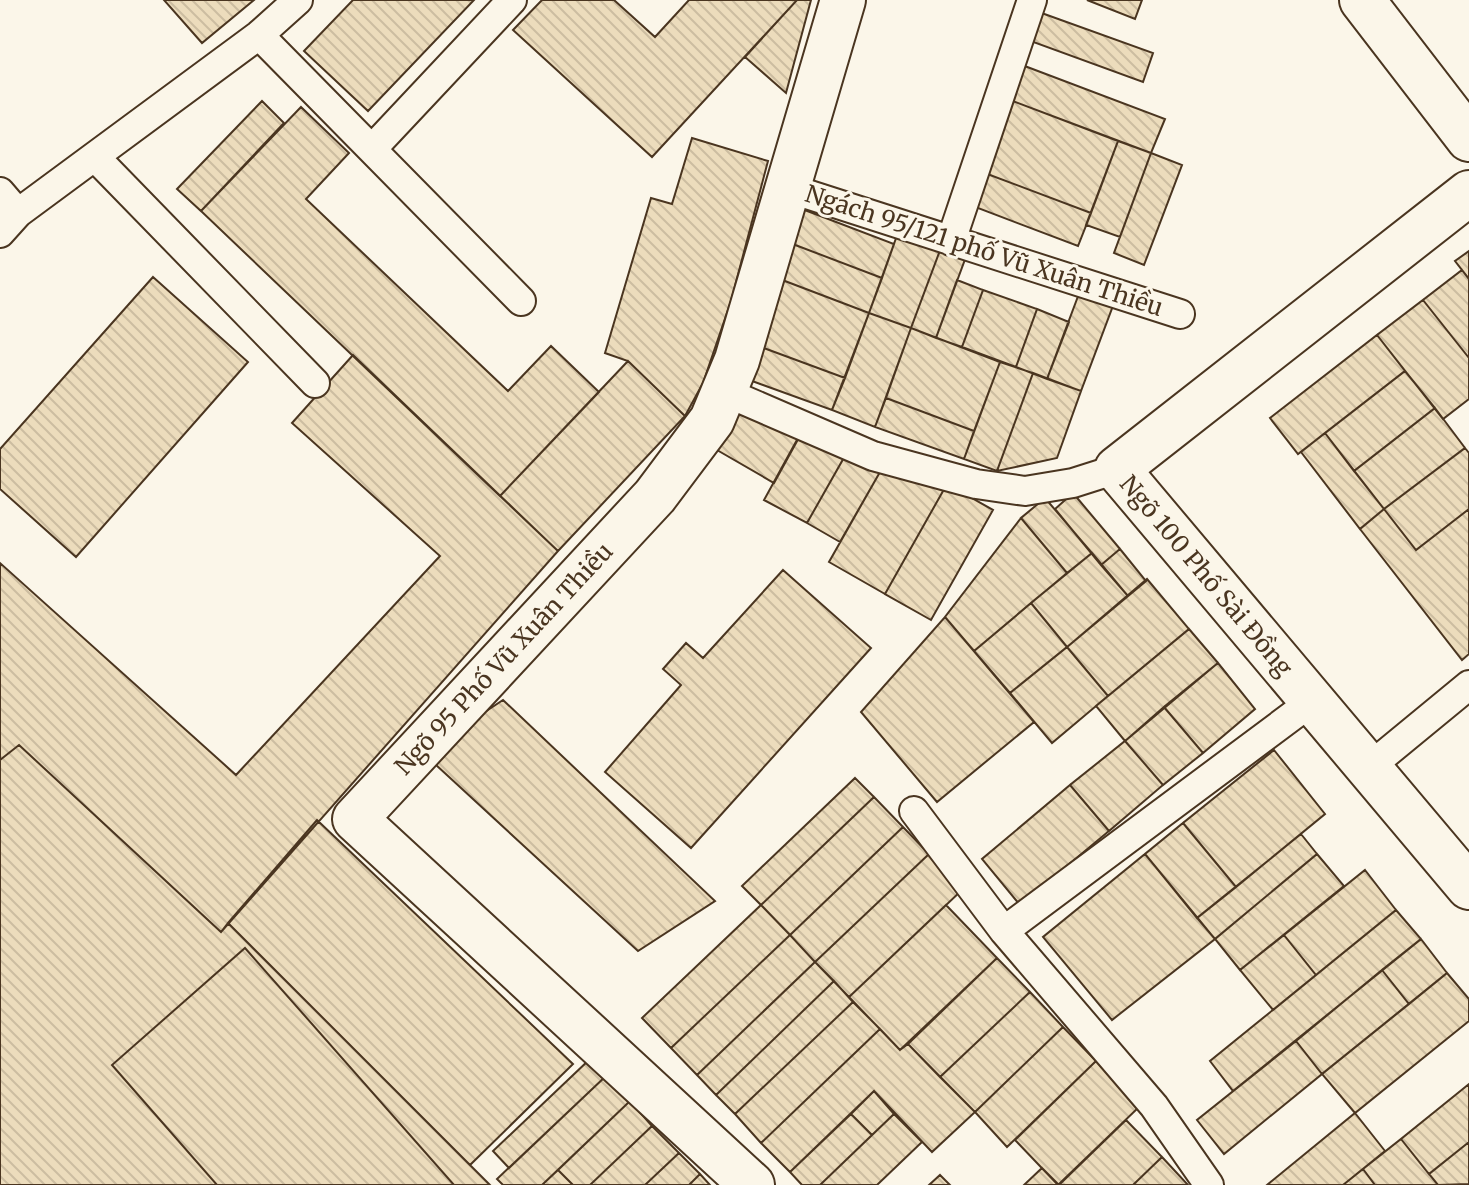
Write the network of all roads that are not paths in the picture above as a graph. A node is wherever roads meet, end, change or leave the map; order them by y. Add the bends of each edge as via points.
1 (298, 0) edge
2 (512, 0) edge
3 (843, 0) edge
4 (1032, 0) edge
5 (1362, 0) edge
6 (259, 35) junction
7 (1469, 139) edge
8 (372, 149) junction
9 (95, 157) junction
10 (788, 188) junction
11 (0, 192) edge
12 (1469, 193) edge
13 (9, 223) edge
14 (951, 241) junction
15 (521, 301) dead end
16 (1180, 314) dead end
17 (315, 383) dead end
18 (725, 392) junction
19 (1117, 469) junction
20 (1469, 685) edge
21 (1311, 702) junction
22 (1367, 769) junction
23 (914, 811) dead end
24 (1469, 887) edge
25 (1004, 931) junction
26 (752, 1185) edge
27 (1209, 1185) edge

1 - 6 lane
2 - 8 lane
3 - 10 street, Ngõ 95 Phố Vũ Xuân Thiều
4 - 14 lane
5 - 7 street
6 - 8 lane
6 - 9 lane
8 - 15 lane
9 - 13 lane
9 - 17 lane
10 - 14 lane, Ngách 95/121 phố Vũ Xuân Thiều
10 - 18 street, Ngõ 95 Phố Vũ Xuân Thiều
11 - 13 lane
12 - 19 street
14 - 16 lane, Ngách 95/121 phố Vũ Xuân Thiều
18 - 19 lane, Ngõ 100 Phố Sài Đồng via 873,456 976,484 1025,491
18 - 26 street, Ngõ 95 Phố Vũ Xuân Thiều via 695,447 655,496 355,819
19 - 21 street, Ngõ 100 Phố Sài Đồng
20 - 22 lane
21 - 22 street, Ngõ 100 Phố Sài Đồng
21 - 25 lane
22 - 24 street, Ngõ 100 Phố Sài Đồng
23 - 25 lane
25 - 27 lane via 1154,1106

